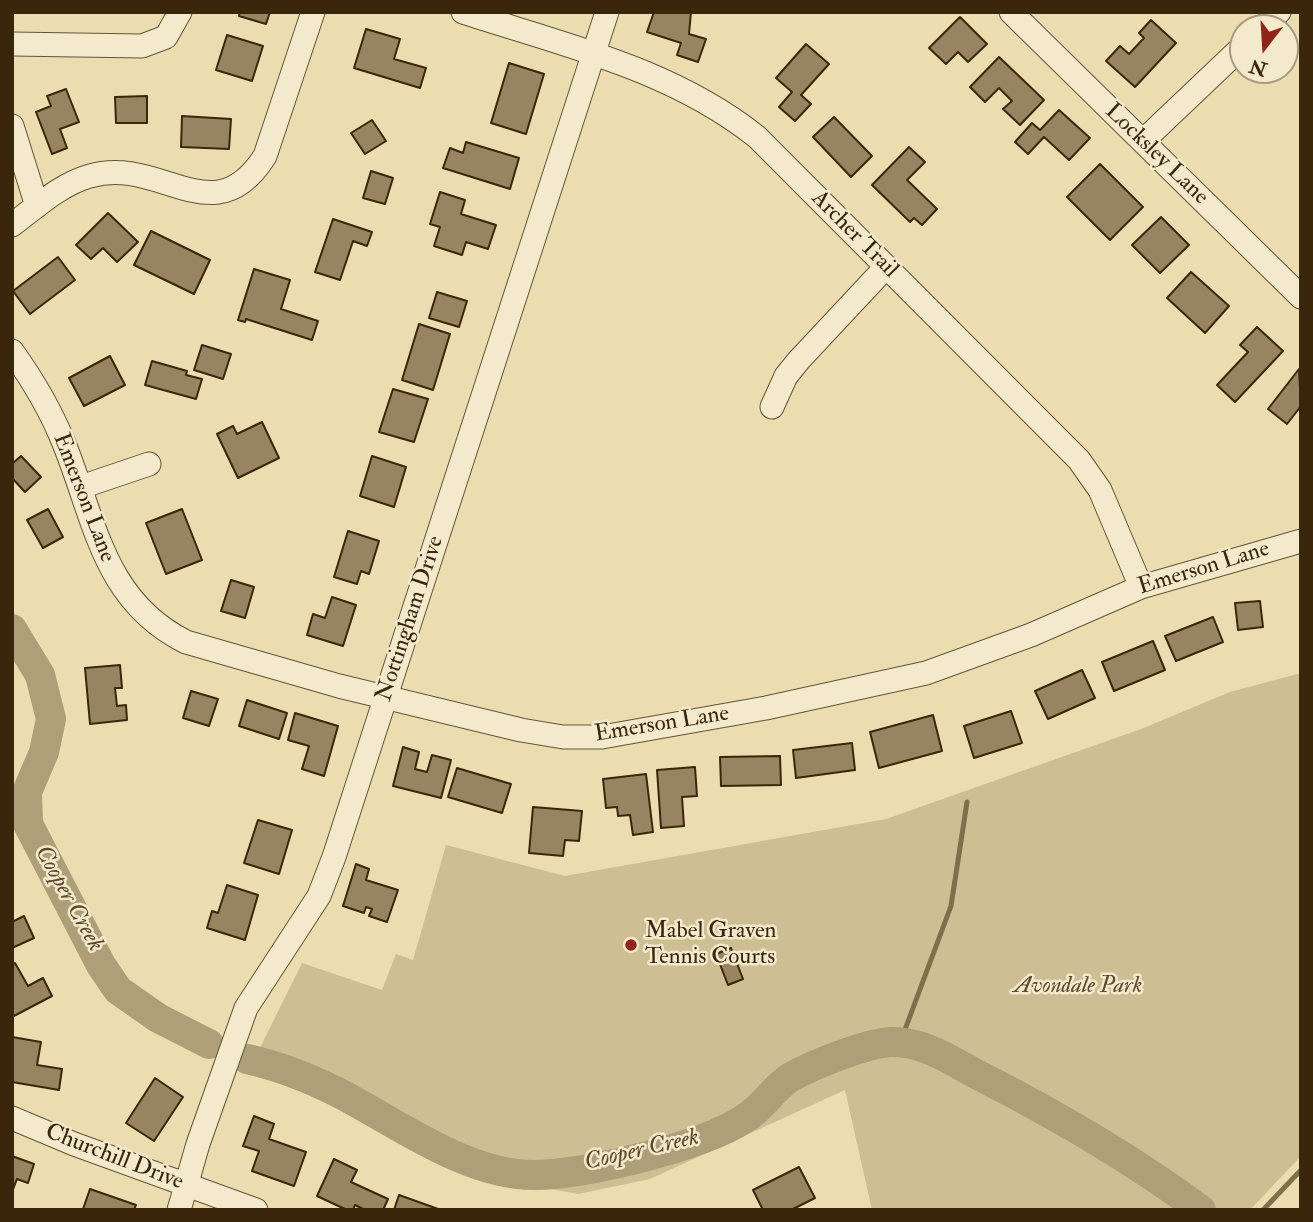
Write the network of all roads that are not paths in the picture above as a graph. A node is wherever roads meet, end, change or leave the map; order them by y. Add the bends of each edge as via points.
1 (180, 12) edge
2 (313, 12) edge
3 (463, 12) edge
4 (607, 12) edge
5 (1011, 12) edge
6 (12, 44) edge
7 (594, 55) junction
8 (1229, 59) edge
9 (12, 126) edge
10 (1143, 141) junction
11 (37, 206) junction
12 (12, 225) edge
13 (886, 267) junction
14 (1301, 297) edge
15 (12, 351) edge
16 (772, 407) dead end
17 (149, 464) dead end
18 (81, 487) junction
19 (1301, 541) edge
20 (1141, 587) junction
21 (386, 697) junction
22 (12, 1118) edge
23 (188, 1185) junction
24 (179, 1210) edge
25 (256, 1210) edge

1 - 6 street via 166,37 142,46
2 - 11 street via 265,156 239,186 225,193 208,193 189,191 145,174 90,175
3 - 7 street, Archer Trail
4 - 7 street, Nottingham Drive
5 - 10 street, Locksley Lane
7 - 13 street, Archer Trail via 698,95 733,118
7 - 21 street, Nottingham Drive
8 - 10 street
9 - 11 street
10 - 14 street, Locksley Lane
11 - 12 street
13 - 16 street via 799,360
13 - 20 street, Archer Trail via 1079,460 1100,490
15 - 18 street, Emerson Lane via 34,382
17 - 18 street
18 - 21 street, Emerson Lane via 111,572 134,603 171,634
19 - 20 street, Emerson Lane
20 - 21 street, Emerson Lane via 1031,635 926,673 603,737 521,730
21 - 23 street, Nottingham Drive via 319,896 246,1009
22 - 23 street, Churchill Drive
23 - 24 street, Nottingham Drive
23 - 25 street, Churchill Drive

